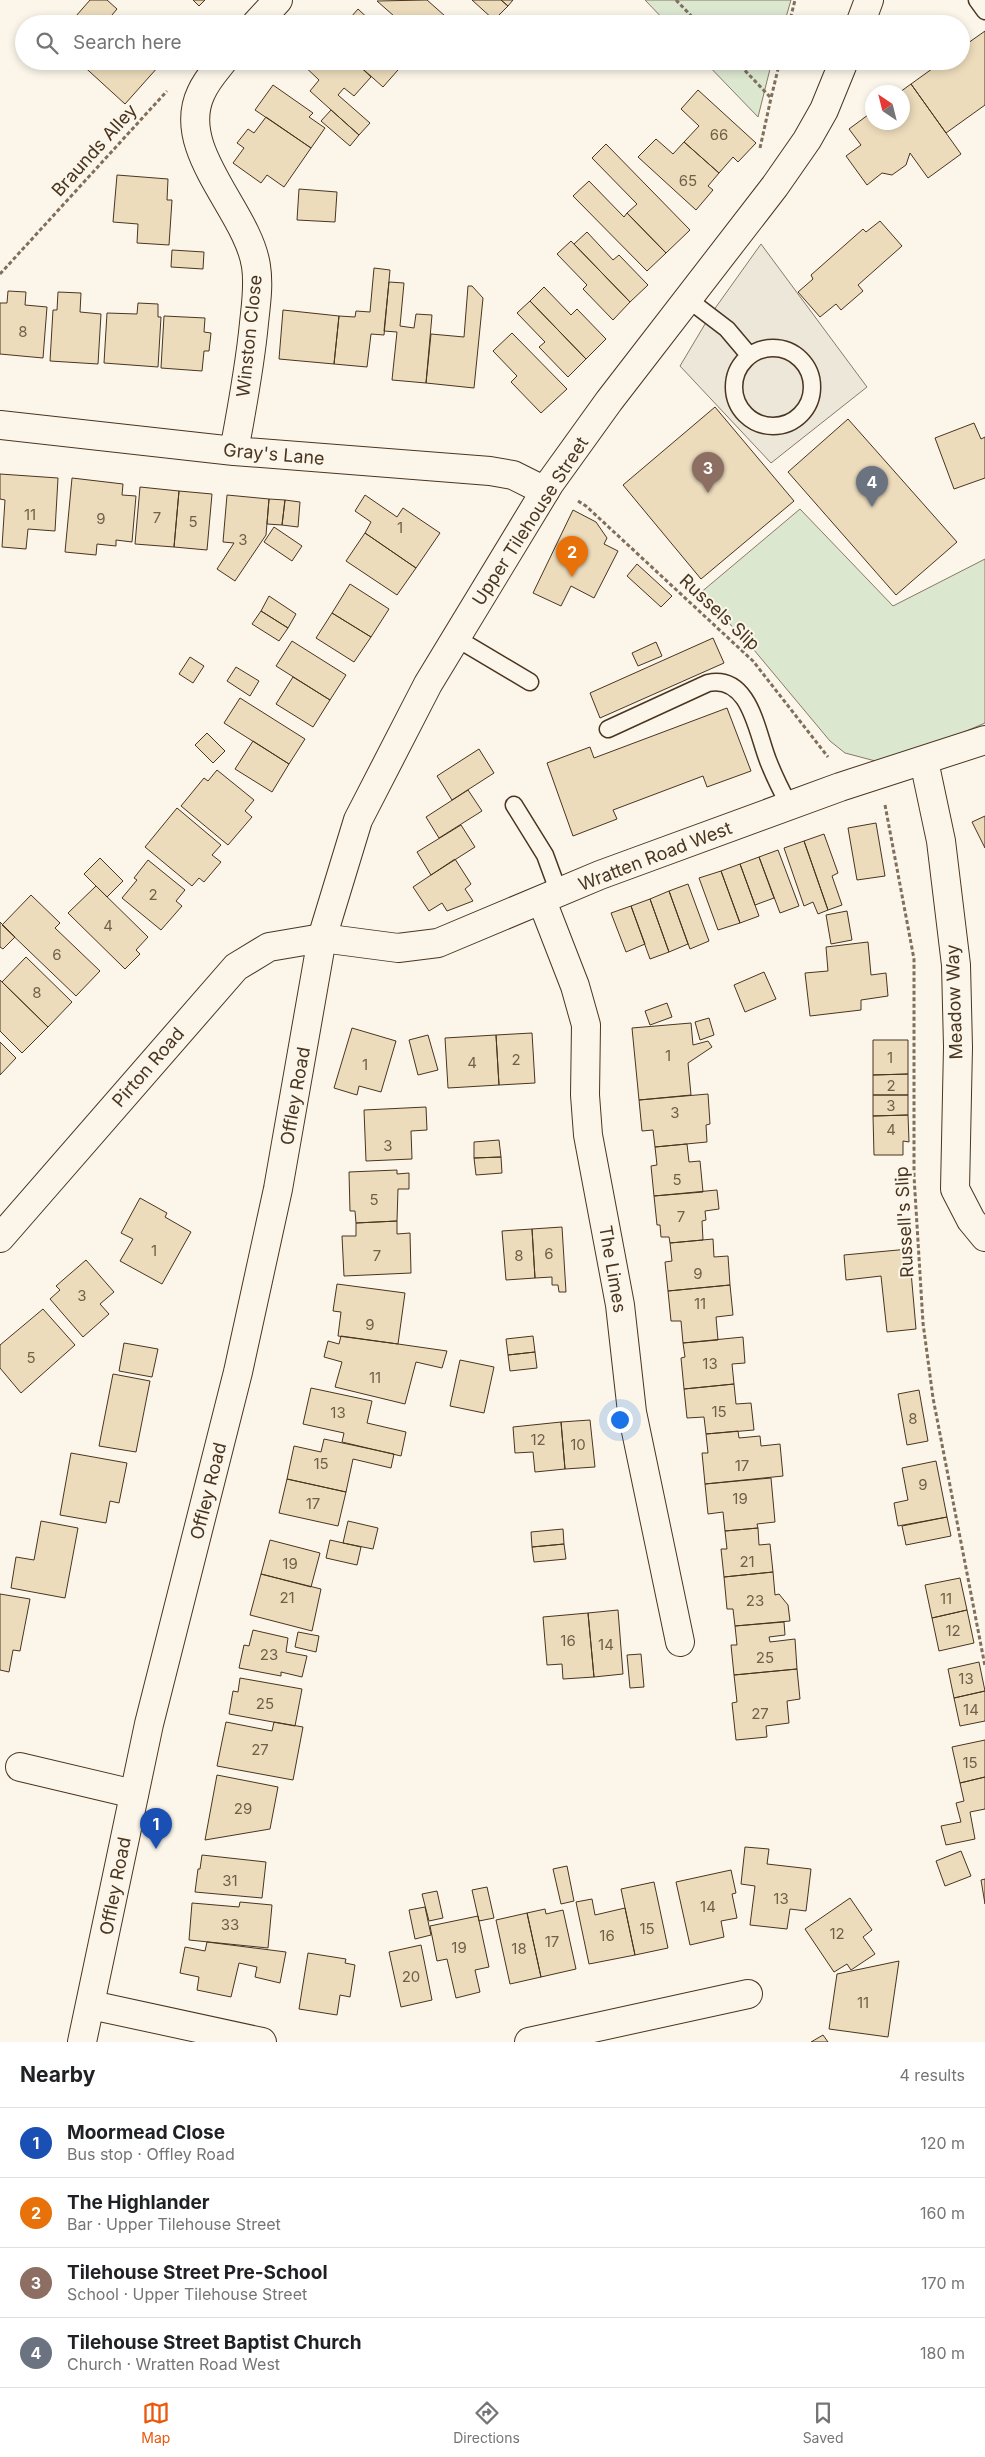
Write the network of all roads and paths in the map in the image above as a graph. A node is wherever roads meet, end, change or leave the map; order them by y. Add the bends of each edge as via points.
1 (278, 0) edge
2 (676, 0) edge
3 (795, 0) edge
4 (869, 0) edge
5 (977, 0) edge
6 (985, 11) edge
7 (264, 15) edge
8 (690, 15) edge
9 (791, 15) edge
10 (863, 15) edge
11 (216, 70) edge
12 (745, 70) edge
13 (778, 70) edge
14 (840, 70) edge
15 (168, 89) dead end
16 (0, 274) edge
17 (689, 300) junction
18 (749, 355) junction
19 (0, 425) edge
20 (234, 451) junction
21 (548, 487) junction
22 (456, 638) junction
23 (530, 682) dead end
24 (608, 729) dead end
25 (985, 740) edge
26 (924, 761) junction
27 (879, 775) junction
28 (840, 787) junction
29 (514, 805) dead end
30 (789, 806) junction
31 (551, 897) junction
32 (322, 938) junction
33 (985, 1237) edge
34 (0, 1238) edge
35 (680, 1642) dead end
36 (985, 1666) edge
37 (20, 1766) dead end
38 (134, 1794) junction
39 (748, 1994) dead end
40 (91, 2004) junction
41 (82, 2042) edge
42 (262, 2042) edge
43 (529, 2042) edge

1 - 7 street
2 - 8 path
3 - 9 path
4 - 10 street
5 - 6 lane
11 - 20 street, Winston Close via 200,94 196,110 197,127 206,163 250,243 258,285 250,368
12 - 13 path via 771,98
14 - 17 street, Upper Tilehouse Street via 807,140
15 - 16 path, Braunds Alley
17 - 18 lane via 727,329
17 - 21 street, Upper Tilehouse Street via 609,401
18 - 18 lane via 761,348 775,347 789,350 804,364 812,382 811,396 796,419 784,425 770,426 756,423 745,415 733,391 739,364
19 - 20 street, Gray's Lane
20 - 21 street, Gray's Lane via 490,471
21 - 22 street, Upper Tilehouse Street
21 - 28 path, Russels Slip via 586,506 753,661 824,750
22 - 23 lane
22 - 32 street, Upper Tilehouse Street via 428,684 358,820
24 - 30 lane via 708,683 717,681 730,685 749,705 769,763
25 - 26 street, Wratten Road West
26 - 27 street, Wratten Road West
26 - 33 street, Meadow Way via 941,841 956,965 956,1189 971,1220
27 - 28 street, Wratten Road West
27 - 36 path, Russell's Slip via 914,959 914,1176 923,1323 933,1398
28 - 30 street, Wratten Road West
29 - 31 lane via 545,855
30 - 31 street, Wratten Road West via 600,875
31 - 32 street, Wratten Road West via 438,943 398,948
31 - 35 street, The Limes via 586,1025 588,1135 620,1305 632,1412
32 - 34 street, Pirton Road via 269,948 236,967
32 - 38 street, Offley Road via 278,1189 238,1372
37 - 38 street
38 - 40 street, Offley Road
39 - 43 street
40 - 41 street, Offley Road
40 - 42 street

